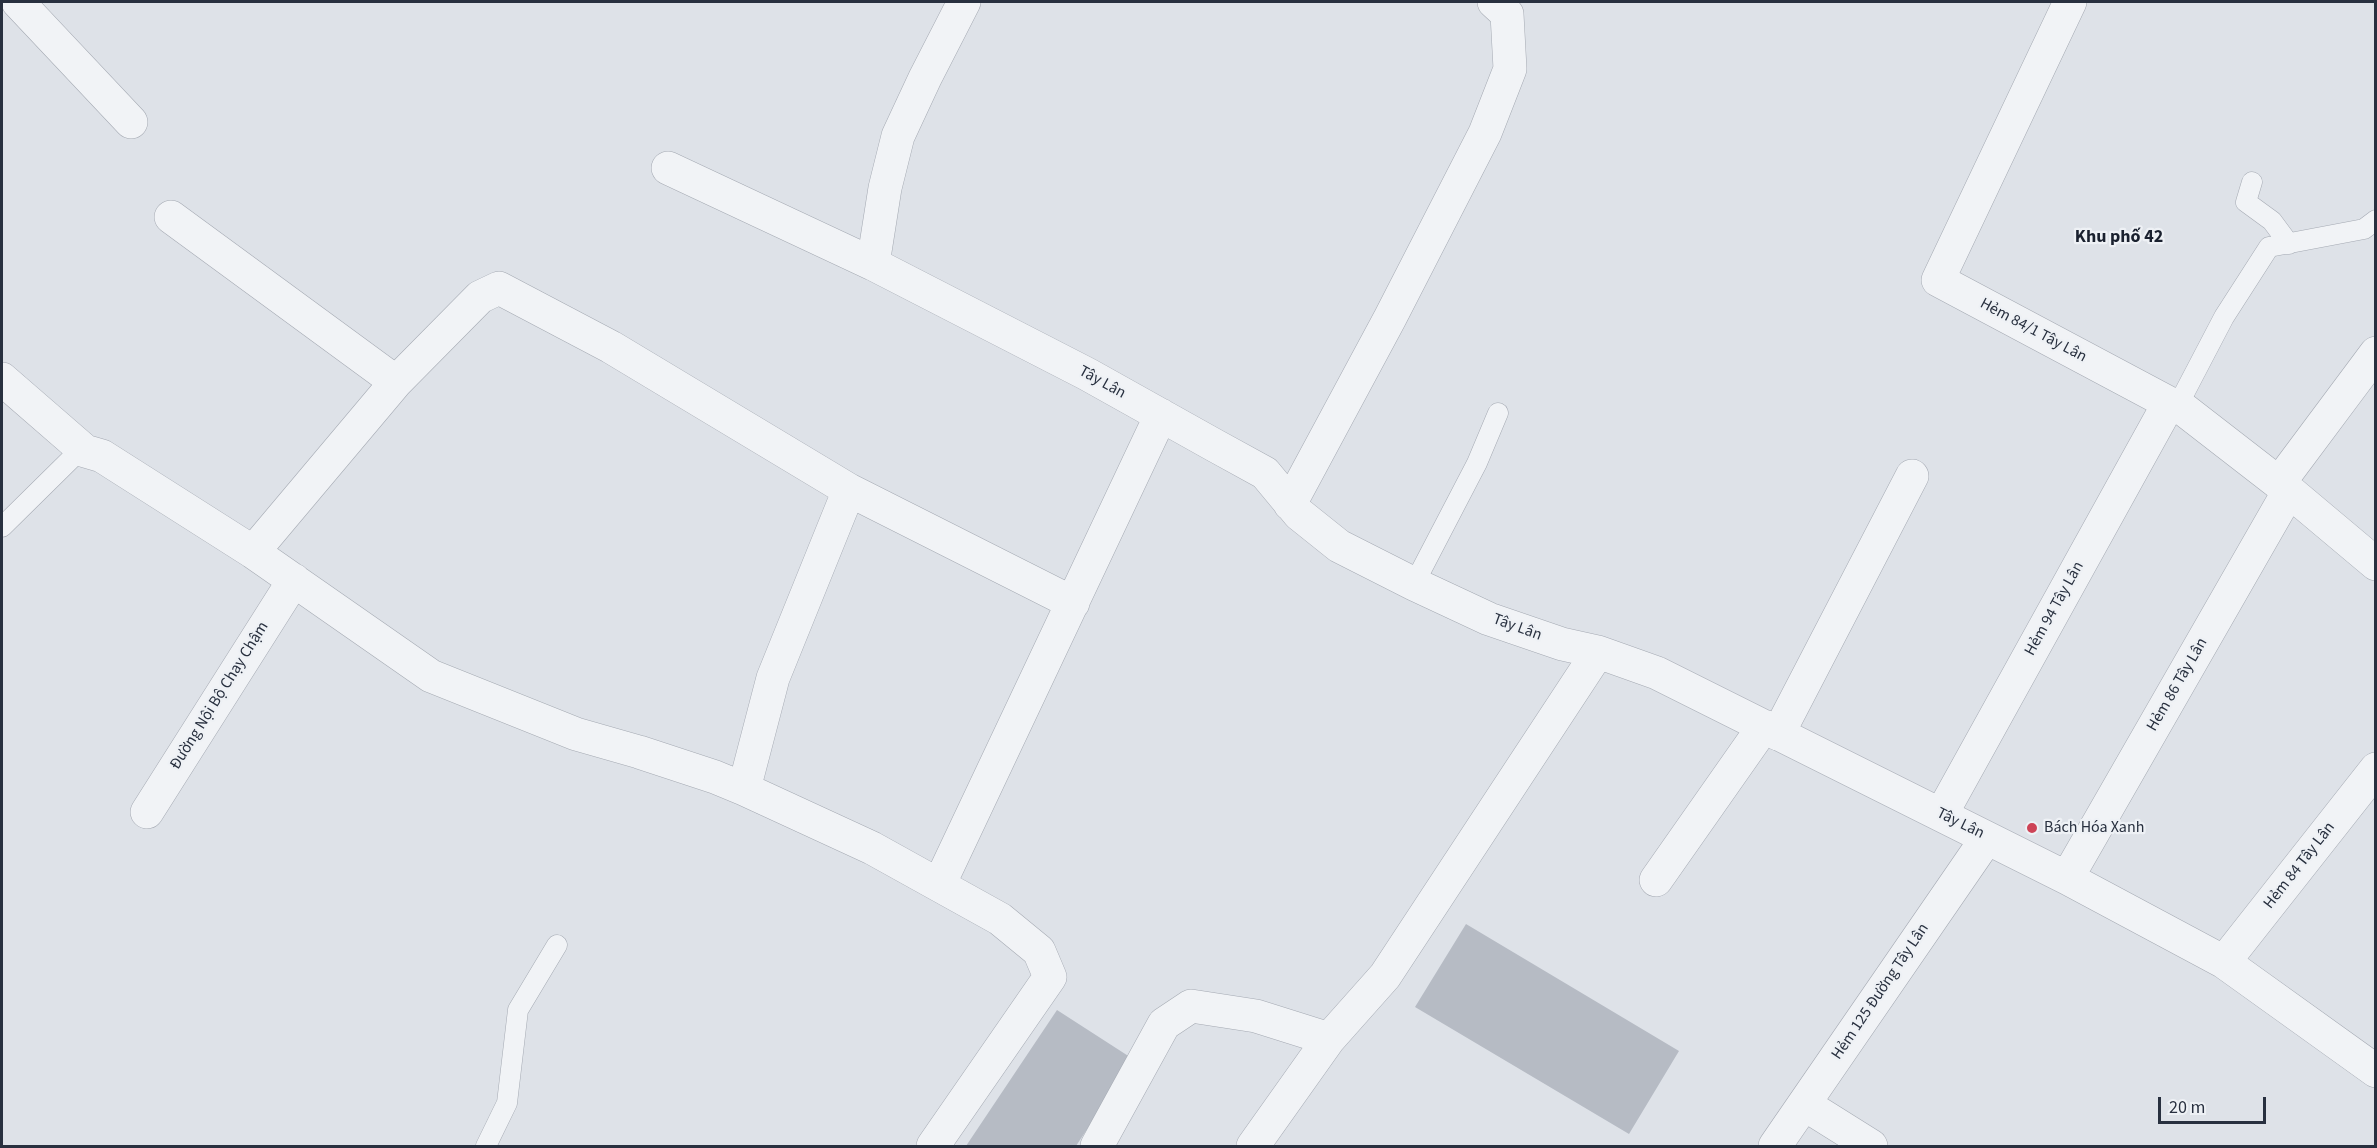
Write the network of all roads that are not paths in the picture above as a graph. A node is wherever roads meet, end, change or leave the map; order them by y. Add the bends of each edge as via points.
1 (18, 2) edge
2 (964, 2) edge
3 (1494, 2) edge
4 (2070, 2) edge
5 (131, 122) dead end
6 (668, 168) dead end
7 (2252, 182) dead end
8 (171, 217) dead end
9 (2376, 220) edge
10 (2289, 244) junction
11 (873, 264) junction
12 (2376, 353) edge
13 (2, 379) edge
14 (396, 382) junction
15 (2174, 404) junction
16 (1498, 413) dead end
17 (1161, 415) junction
18 (85, 451) junction
19 (1912, 476) dead end
20 (2284, 487) junction
21 (849, 490) junction
22 (1290, 504) junction
23 (2, 527) edge
24 (253, 552) junction
25 (2376, 564) edge
26 (294, 580) junction
27 (1414, 584) junction
28 (1073, 603) junction
29 (1598, 652) junction
30 (1771, 730) junction
31 (2376, 770) edge
32 (744, 789) junction
33 (147, 812) dead end
34 (1941, 815) junction
35 (1987, 838) junction
36 (2067, 878) junction
37 (1656, 880) dead end
38 (939, 885) junction
39 (556, 945) dead end
40 (2224, 962) junction
41 (1329, 1039) junction
42 (2376, 1071) edge
43 (1804, 1104) junction
44 (486, 1146) edge
45 (933, 1146) edge
46 (1097, 1146) edge
47 (1253, 1146) edge
48 (1775, 1146) edge
49 (1871, 1146) edge

1 - 5 street
2 - 11 street via 898,136
3 - 22 street via 1507,14 1510,69 1485,133
4 - 15 street, Hẻm 84/1 Tây Lân via 1938,280
6 - 11 street, Tây Lân
7 - 10 lane via 2247,202 2272,221
8 - 14 street
9 - 10 lane via 2364,229
10 - 15 lane via 2269,247
11 - 17 street, Tây Lân
12 - 20 street, Hẻm 86 Tây Lân
13 - 18 street
14 - 21 street via 480,297 499,288 610,347
14 - 24 street
15 - 20 street, Hẻm 84/1 Tây Lân
15 - 34 street, Hẻm 94 Tây Lân
16 - 27 lane
17 - 22 street, Tây Lân via 1265,473
17 - 28 street
18 - 23 lane via 72,458
18 - 24 street via 102,456
19 - 30 street
20 - 25 street, Hẻm 84/1 Tây Lân
20 - 36 street, Hẻm 86 Tây Lân
21 - 28 street
21 - 32 street via 773,678
22 - 27 street, Tây Lân via 1339,546
24 - 26 street
26 - 32 street via 431,676 576,734
26 - 33 street, Đường Nội Bộ Chạy Chậm
27 - 29 street, Tây Lân via 1489,619
28 - 38 street
29 - 30 street, Tây Lân via 1657,673
29 - 41 street via 1385,976
30 - 34 street, Tây Lân
30 - 37 street
31 - 40 street, Hẻm 84 Tây Lân
32 - 38 street via 872,848
34 - 35 street, Tây Lân
35 - 36 street, Tây Lân
35 - 43 street, Hẻm 125 Đường Tây Lân
36 - 40 street, Tây Lân
38 - 45 street via 1000,919 1039,951 1050,977
39 - 44 lane via 518,1010 507,1103
40 - 42 street, Tây Lân
41 - 46 street via 1256,1016 1191,1006 1164,1024
41 - 47 street
43 - 48 street, Hẻm 125 Đường Tây Lân
43 - 49 street

